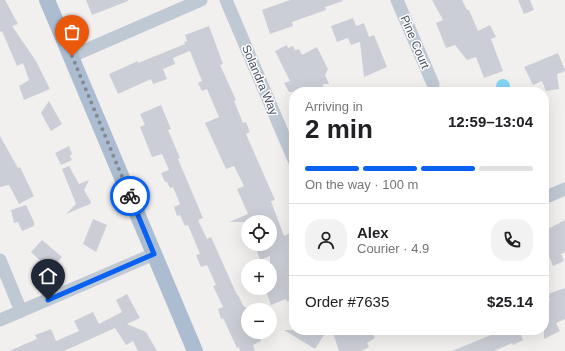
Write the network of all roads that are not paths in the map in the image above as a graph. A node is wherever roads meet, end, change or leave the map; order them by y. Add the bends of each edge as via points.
1 (47, 0) edge
2 (201, 0) edge
3 (226, 0) edge
4 (397, 0) edge
5 (72, 56) junction
6 (433, 84) dead end
7 (289, 148) edge
8 (565, 189) edge
9 (549, 196) edge
10 (154, 254) junction
11 (0, 260) edge
12 (21, 311) junction
13 (0, 320) edge
14 (195, 351) edge

1 - 5 main road
2 - 5 street
3 - 7 street, Solandra Way
4 - 6 street, Pine Court
5 - 10 main road
8 - 9 street
10 - 12 street
10 - 14 main road
11 - 12 street
12 - 13 street

